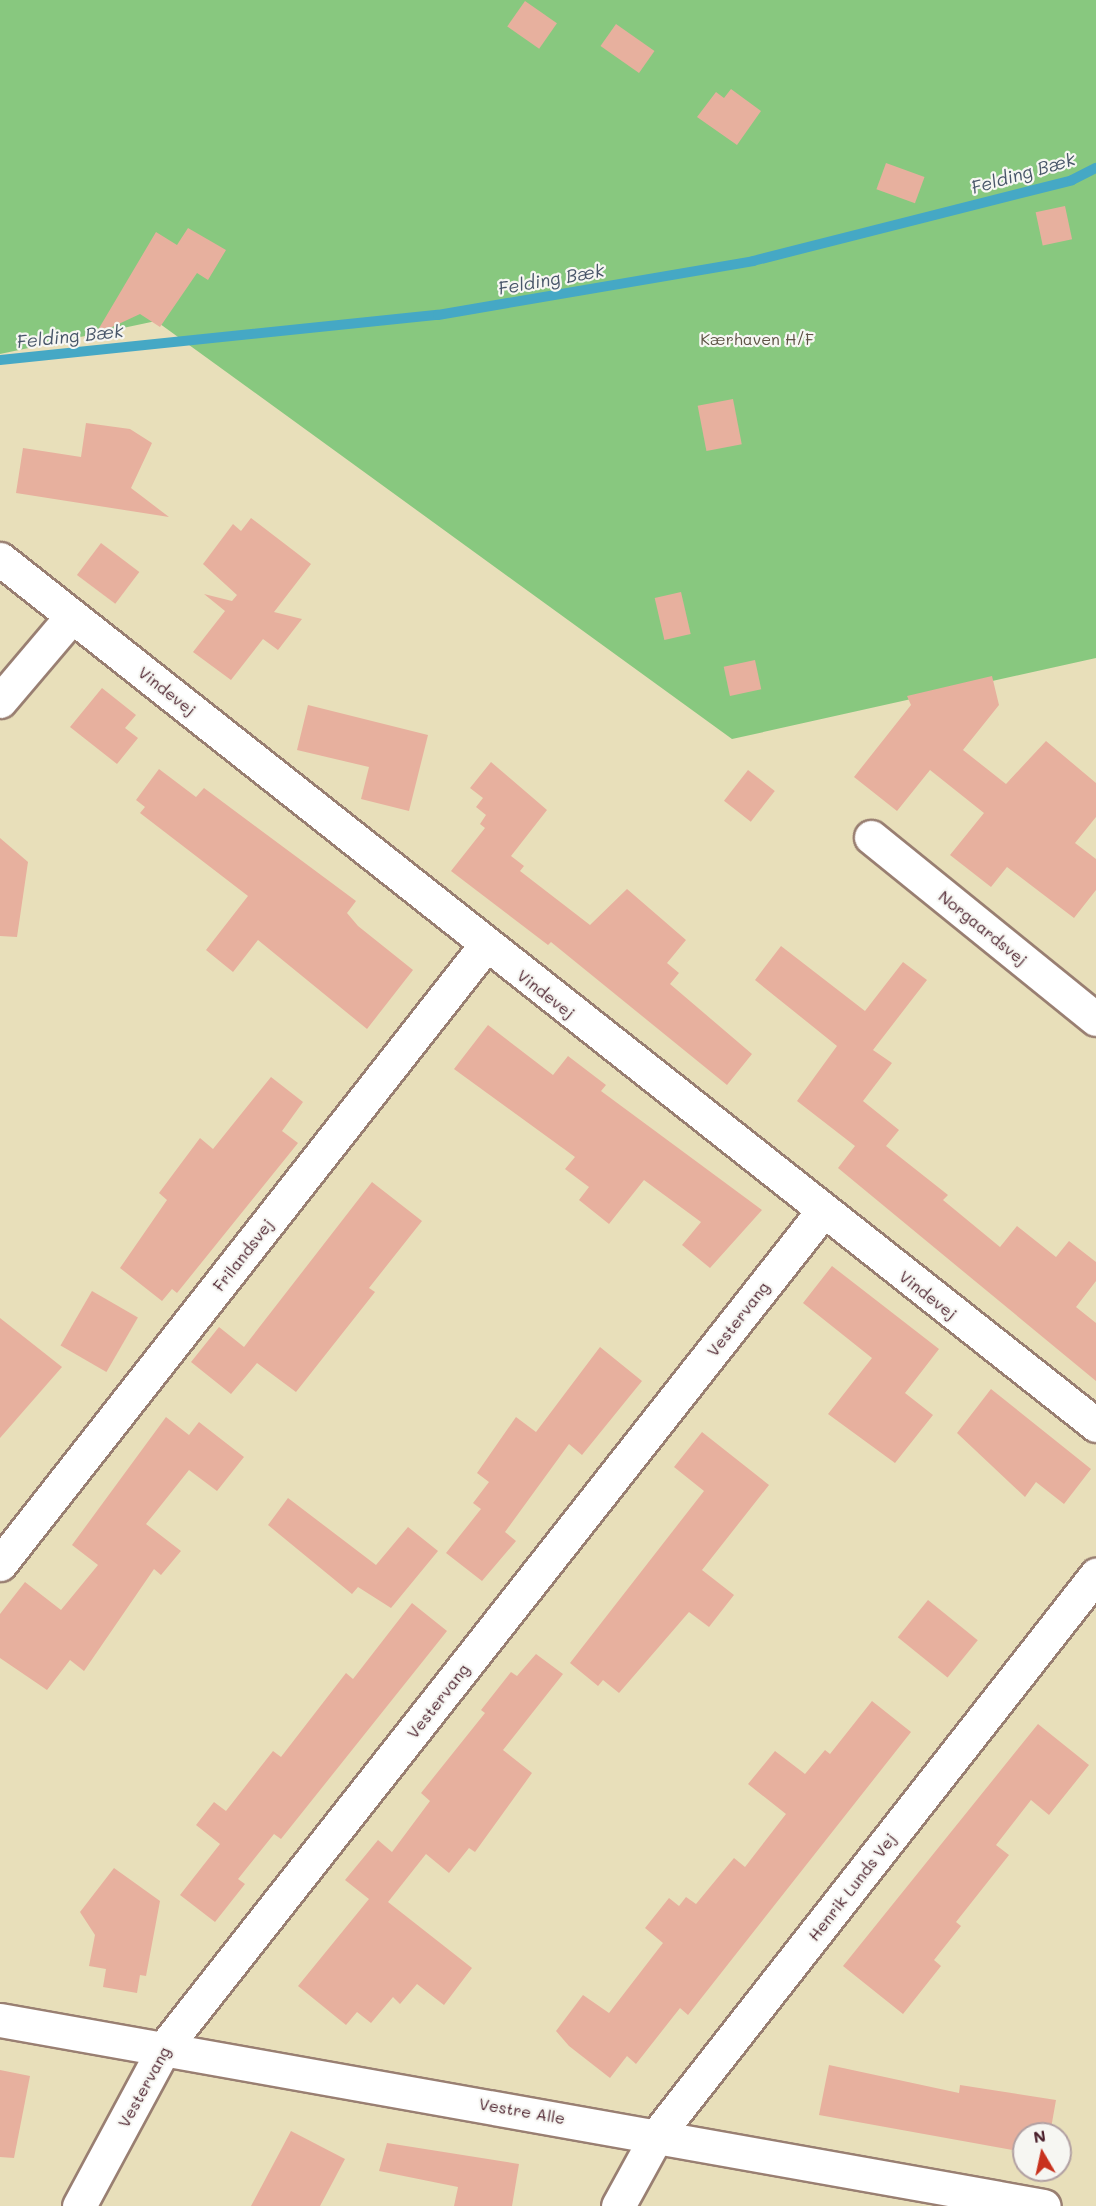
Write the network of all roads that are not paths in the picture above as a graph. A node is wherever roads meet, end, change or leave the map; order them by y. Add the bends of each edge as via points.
1 (0, 559) edge
2 (72, 616) junction
3 (0, 701) edge
4 (871, 837) dead end
5 (485, 946) junction
6 (1096, 1019) edge
7 (822, 1212) junction
8 (1096, 1425) edge
9 (0, 1564) edge
10 (1096, 1575) edge
11 (0, 2020) edge
12 (164, 2048) junction
13 (657, 2135) junction
14 (79, 2206) edge
15 (618, 2206) edge
16 (1044, 2206) edge

1 - 2 street, Vindevej
2 - 3 street
2 - 5 street, Vindevej
4 - 6 street, Norgaardsvej
5 - 7 street, Vindevej
5 - 9 street, Frilandsvej
7 - 8 street, Vindevej
7 - 12 street, Vestervang
10 - 13 street, Henrik Lunds Vej
11 - 12 street, Vestre Alle
12 - 13 street, Vestre Alle
12 - 14 street, Vestervang
13 - 15 street, Henrik Lunds Vej
13 - 16 street, Vestre Alle

